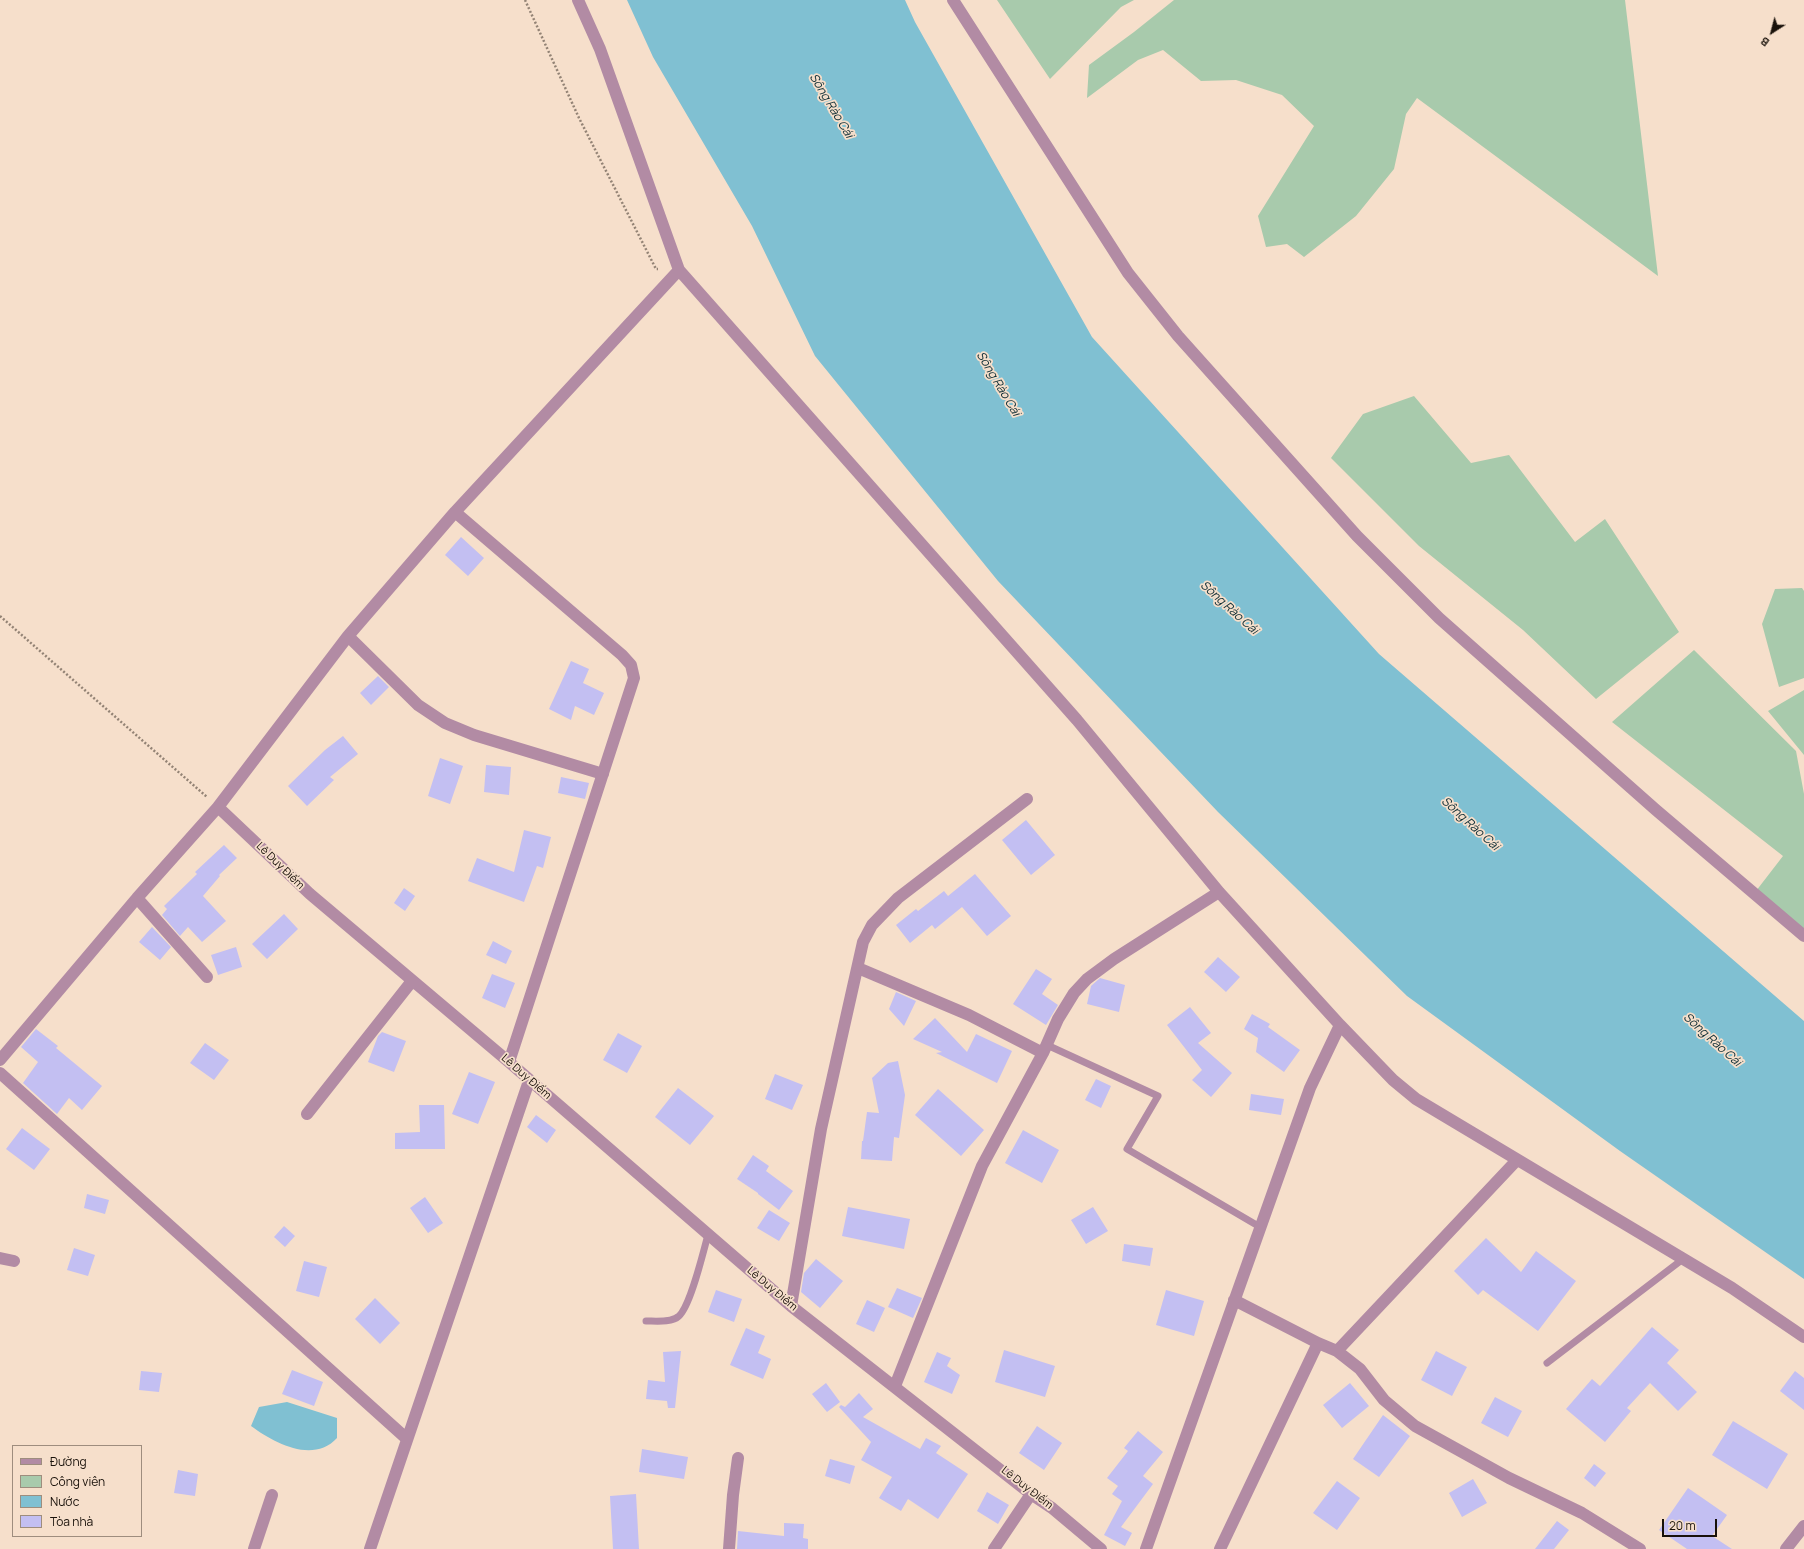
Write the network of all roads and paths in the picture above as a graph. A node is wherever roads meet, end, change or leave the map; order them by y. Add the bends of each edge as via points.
1 (525, 0) edge
2 (578, 0) edge
3 (953, 0) edge
4 (679, 270) junction
5 (455, 512) junction
6 (0, 616) edge
7 (348, 636) junction
8 (603, 774) junction
9 (1026, 799) dead end
10 (218, 807) junction
11 (1219, 892) junction
12 (137, 898) junction
13 (1804, 936) edge
14 (858, 968) junction
15 (207, 977) dead end
16 (412, 981) junction
17 (1340, 1025) junction
18 (1045, 1049) junction
19 (0, 1060) edge
20 (509, 1062) junction
21 (0, 1073) edge
22 (530, 1080) junction
23 (307, 1114) dead end
24 (1517, 1160) junction
25 (1260, 1227) junction
26 (708, 1234) junction
27 (0, 1258) edge
28 (1683, 1259) junction
29 (14, 1261) dead end
30 (1234, 1300) junction
31 (792, 1306) junction
32 (646, 1321) dead end
33 (1804, 1337) edge
34 (1318, 1343) junction
35 (1337, 1351) junction
36 (1547, 1363) dead end
37 (895, 1386) junction
38 (407, 1439) junction
39 (738, 1458) dead end
40 (1031, 1494) junction
41 (272, 1495) dead end
42 (1804, 1526) edge
43 (254, 1549) edge
44 (370, 1549) edge
45 (729, 1549) edge
46 (994, 1549) edge
47 (1101, 1549) edge
48 (1146, 1549) edge
49 (1220, 1549) edge
50 (1640, 1549) edge
51 (1786, 1549) edge

1 - 4 path via 578,118 656,269
2 - 4 street via 600,50
3 - 13 street via 1128,273 1178,336 1357,536 1439,618 1656,810
4 - 5 street
4 - 11 street via 1077,720
5 - 7 street
5 - 8 street via 622,654 631,665 634,678
6 - 10 path
7 - 8 street via 418,705 444,724
7 - 10 street
8 - 20 street
9 - 14 street via 885,910 872,925 863,942
10 - 12 street
10 - 16 street, Lê Duy Điếm via 310,894
11 - 17 street
11 - 18 street via 1087,979 1074,993 1058,1019
12 - 15 street
12 - 19 street
14 - 18 street
14 - 31 street via 821,1129
16 - 20 street, Lê Duy Điếm
16 - 23 street
17 - 24 street via 1393,1080 1416,1099
17 - 25 street via 1310,1088
18 - 25 lane via 1158,1096 1127,1149
18 - 37 street via 982,1166
20 - 22 street, Lê Duy Điếm
21 - 38 street
22 - 26 street, Lê Duy Điếm
22 - 38 street
24 - 28 street
24 - 35 street
25 - 30 street
26 - 31 street, Lê Duy Điếm
26 - 32 lane via 688,1301 679,1316 670,1320
27 - 29 street
28 - 33 street via 1732,1288
28 - 36 lane
30 - 34 street
30 - 48 street
31 - 37 street, Lê Duy Điếm
34 - 35 street
34 - 49 street
35 - 50 street via 1360,1368 1384,1400 1415,1426 1508,1478 1582,1513
37 - 40 street, Lê Duy Điếm
38 - 44 street
39 - 45 street
40 - 46 street
40 - 47 street, Lê Duy Điếm
41 - 43 street
42 - 51 street

